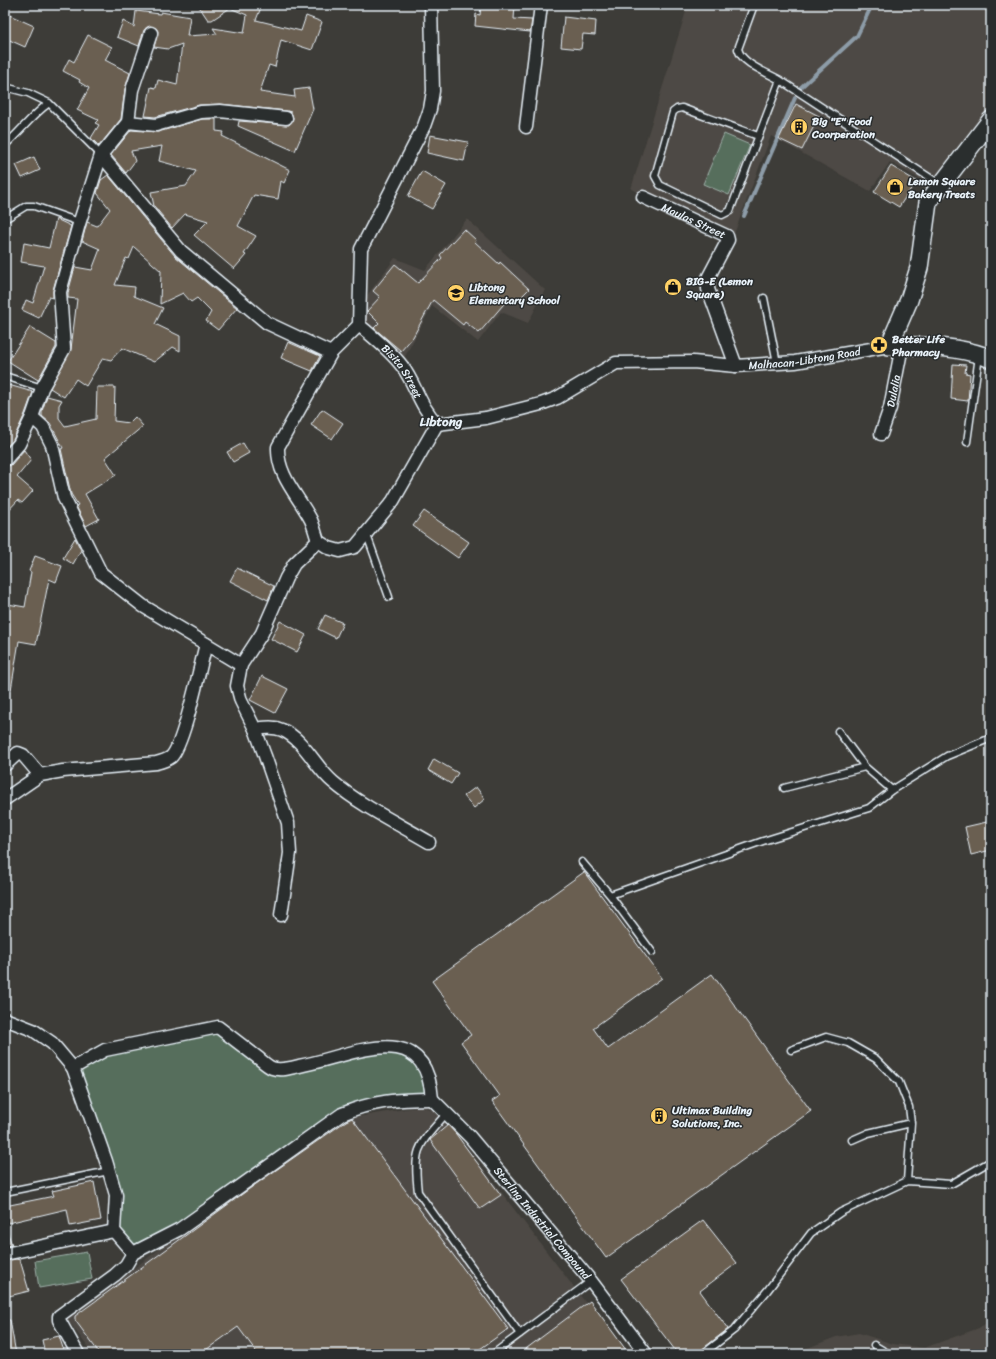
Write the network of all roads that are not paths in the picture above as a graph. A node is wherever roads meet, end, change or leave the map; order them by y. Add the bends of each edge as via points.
1 (431, 5) edge
2 (541, 5) edge
3 (754, 5) edge
4 (151, 33) dead end
5 (780, 80) junction
6 (5, 87) edge
7 (49, 103) junction
8 (286, 118) dead end
9 (991, 120) edge
10 (128, 122) junction
11 (526, 127) dead end
12 (758, 136) junction
13 (5, 145) edge
14 (101, 155) junction
15 (941, 185) junction
16 (643, 197) dead end
17 (5, 219) edge
18 (79, 222) junction
19 (764, 298) dead end
20 (359, 325) junction
21 (895, 346) junction
22 (331, 353) junction
23 (985, 356) edge
24 (777, 363) junction
25 (736, 366) junction
26 (5, 376) edge
27 (42, 388) junction
28 (32, 417) junction
29 (437, 424) junction
30 (881, 434) dead end
31 (967, 442) dead end
32 (5, 460) edge
33 (366, 535) junction
34 (318, 542) junction
35 (388, 598) dead end
36 (206, 644) junction
37 (241, 665) junction
38 (255, 729) junction
39 (838, 731) dead end
40 (991, 738) edge
41 (5, 765) edge
42 (865, 767) junction
43 (40, 775) junction
44 (784, 788) dead end
45 (892, 790) junction
46 (5, 799) edge
47 (429, 842) dead end
48 (582, 862) dead end
49 (610, 895) junction
50 (281, 916) dead end
51 (652, 952) dead end
52 (5, 1019) edge
53 (791, 1050) dead end
54 (73, 1068) junction
55 (432, 1099) junction
56 (446, 1114) junction
57 (911, 1123) junction
58 (852, 1140) dead end
59 (991, 1161) edge
60 (109, 1171) junction
61 (907, 1181) junction
62 (5, 1192) edge
63 (114, 1231) junction
64 (133, 1253) junction
65 (5, 1254) edge
66 (591, 1280) junction
67 (520, 1334) junction
68 (874, 1345) dead end
69 (78, 1354) edge
70 (493, 1354) edge
71 (646, 1354) edge
72 (703, 1354) edge
73 (889, 1354) edge

1 - 20 street via 433,91 430,109 424,126 361,249
2 - 11 street
3 - 5 lane via 738,49 740,55
4 - 10 street via 132,90
5 - 12 lane
5 - 15 lane
6 - 7 lane via 28,93
7 - 13 lane
7 - 14 lane
8 - 10 street via 220,111 201,112 163,124
9 - 15 main road
10 - 14 street
12 - 12 lane via 682,108 677,109 673,112 655,176 656,181 722,215 727,214 730,212
14 - 18 street
14 - 22 street via 181,252 267,323
15 - 21 main road via 928,202 919,268
16 - 25 street, Maulas Street via 727,236 728,240 708,278 708,289
17 - 18 lane via 26,206 34,206
18 - 27 street via 60,292 64,349
19 - 24 lane
20 - 22 street
20 - 29 street, Bisita Street via 403,367 427,414
21 - 23 main road, Malhacan-Libtong Road via 940,348
21 - 24 street, Malhacan-Libtong Road
21 - 30 street, Dulalia via 890,408
22 - 34 street via 278,447 280,470 312,522
23 - 31 lane
24 - 25 street, Malhacan-Libtong Road
25 - 29 street, Malhacan-Libtong Road via 693,362 616,362 557,398 541,404 486,418
26 - 27 lane
27 - 28 street
28 - 32 street via 19,444
28 - 36 street via 43,427 52,445 64,498 101,573 144,606
29 - 33 street via 392,501
33 - 34 street via 355,547 340,551
33 - 35 lane
34 - 37 street via 294,564 262,633
36 - 37 street
36 - 43 street via 183,731 178,746 170,758 156,763
37 - 38 street via 237,686 241,701
38 - 47 street via 267,727 282,730 296,739 332,782
38 - 50 street via 288,823 290,853
39 - 42 lane
40 - 45 lane via 947,756
41 - 43 street via 18,753
42 - 44 lane
42 - 45 lane
43 - 46 street
45 - 49 lane via 869,808 763,841
48 - 49 lane
49 - 51 lane
52 - 54 street via 33,1030 52,1042
53 - 57 lane via 826,1037 848,1043 876,1059 899,1082 909,1107
54 - 55 street via 105,1050 218,1027 272,1068 318,1063 369,1048 397,1047 411,1051 431,1081
54 - 60 street
55 - 56 street, Sterling Industrial Compound
55 - 64 street via 395,1099 363,1105 342,1114 180,1229
56 - 66 street, Sterling Industrial Compound via 470,1137
56 - 67 lane via 422,1141 418,1151 415,1170 418,1192
57 - 58 lane via 868,1133
57 - 61 lane
59 - 61 lane via 951,1184
60 - 62 lane
60 - 63 street via 116,1195
61 - 72 lane via 842,1212 811,1233 734,1330
63 - 64 street
63 - 65 street
64 - 69 street via 126,1265 115,1275 59,1316
66 - 67 lane
66 - 71 street, Sterling Industrial Compound
67 - 70 lane
68 - 73 lane

